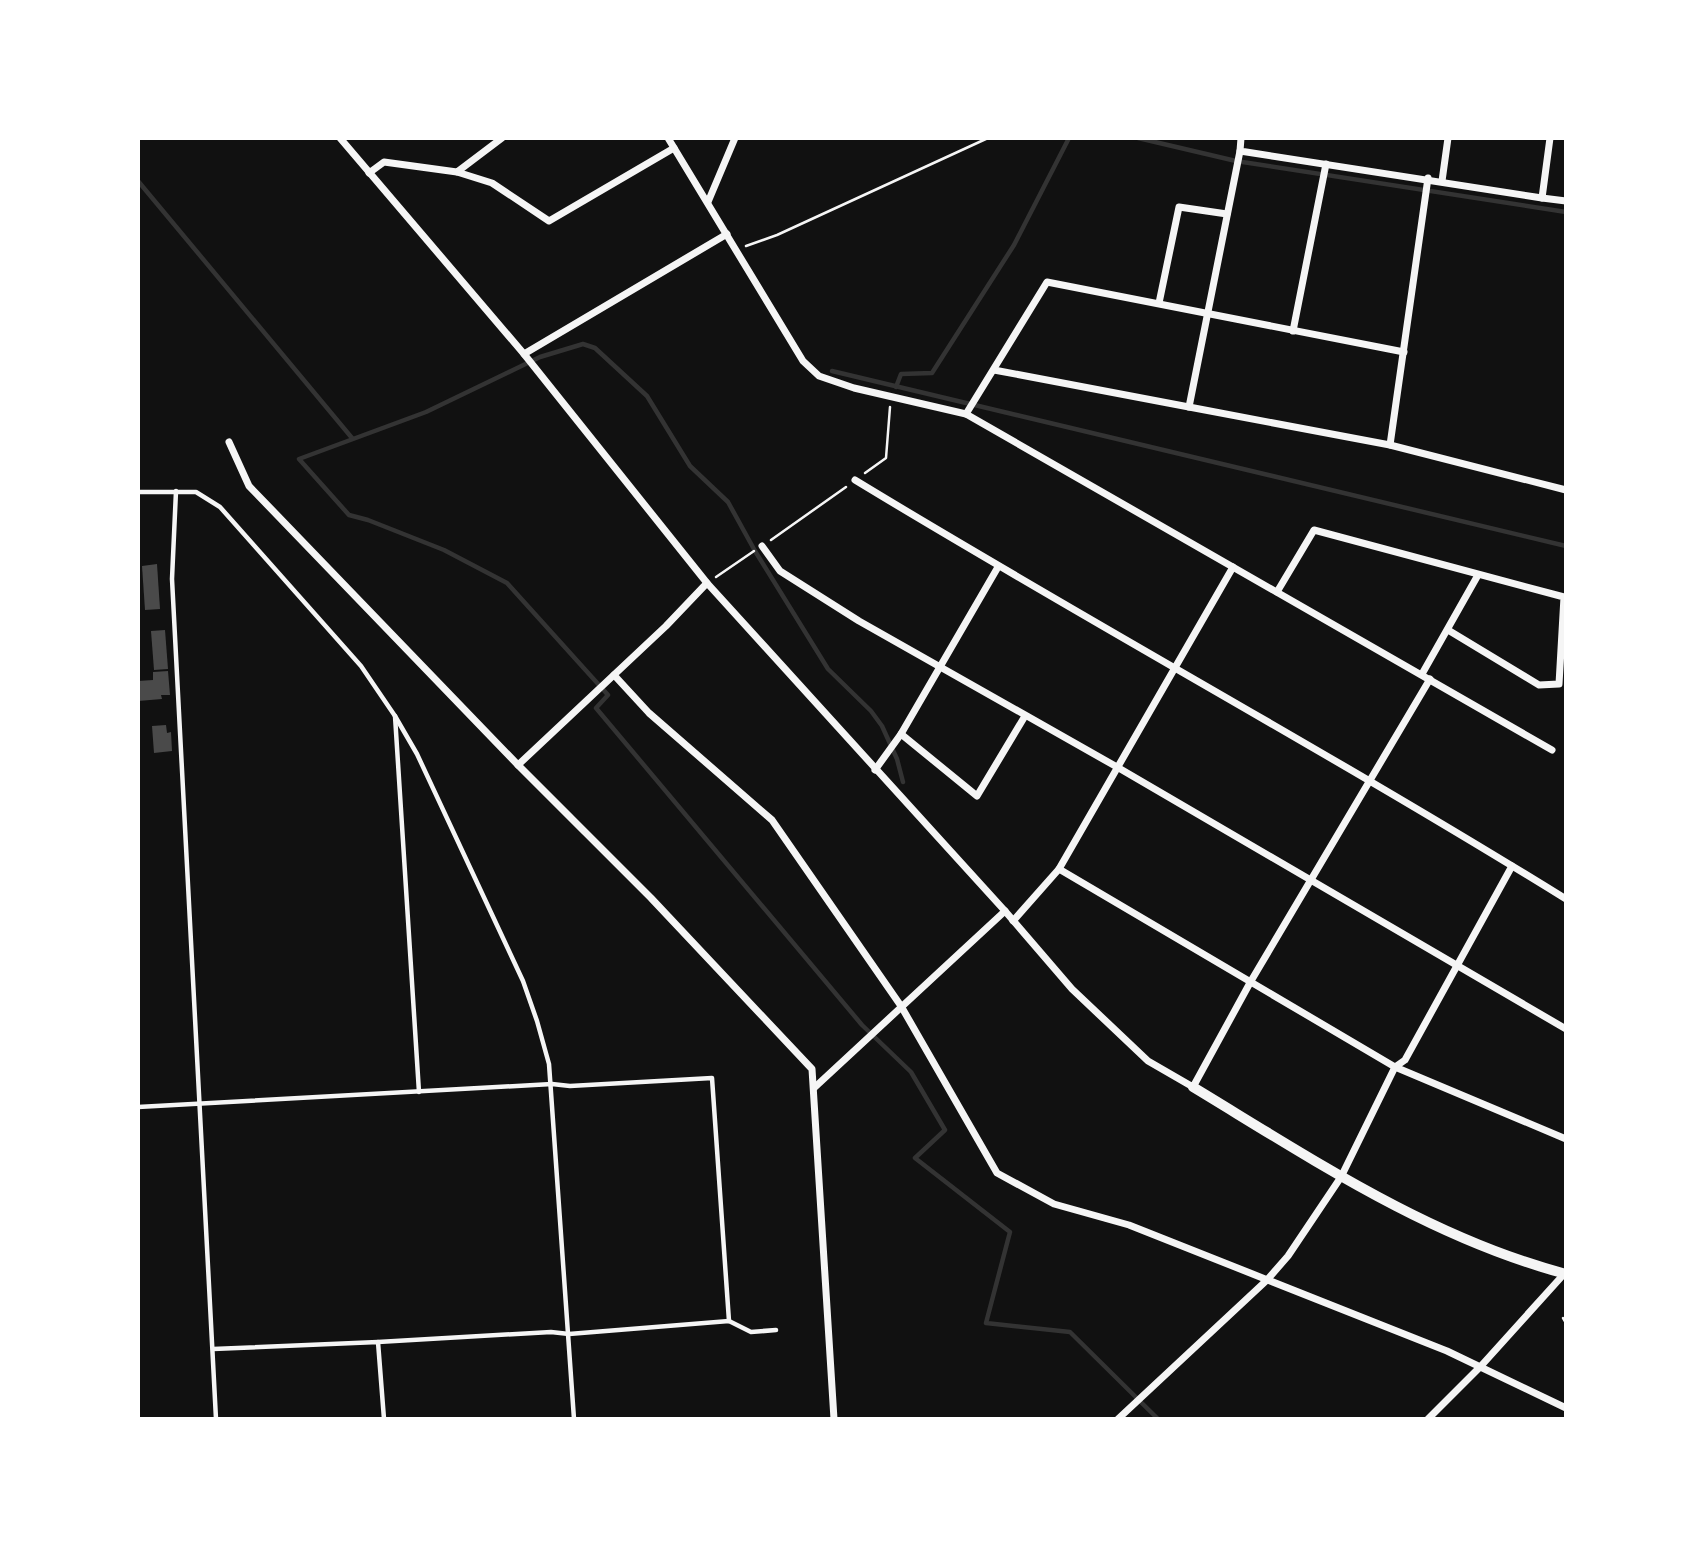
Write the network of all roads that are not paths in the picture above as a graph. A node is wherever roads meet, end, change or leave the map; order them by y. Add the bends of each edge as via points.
1 (340, 138) edge
2 (502, 138) edge
3 (668, 138) edge
4 (735, 138) edge
5 (1241, 138) edge
6 (1448, 138) edge
7 (1549, 138) edge
8 (674, 148) junction
9 (1239, 155) junction
10 (1326, 167) junction
11 (457, 172) junction
12 (369, 173) junction
13 (1428, 178) junction
14 (1442, 181) junction
15 (1542, 198) junction
16 (1566, 201) edge
17 (708, 202) junction
18 (1227, 214) junction
19 (727, 234) junction
20 (1159, 303) junction
21 (1207, 314) junction
22 (1293, 331) junction
23 (1404, 352) junction
24 (524, 354) junction
25 (994, 370) junction
26 (1189, 407) junction
27 (966, 414) junction
28 (229, 442) dead end
29 (1390, 445) junction
30 (855, 480) road end
31 (1566, 490) edge
32 (176, 491) junction
33 (138, 492) edge
34 (762, 546) road end
35 (998, 567) junction
36 (1233, 567) junction
37 (1478, 575) junction
38 (707, 583) junction
39 (1277, 592) junction
40 (1448, 630) junction
41 (941, 666) junction
42 (1175, 670) junction
43 (1422, 674) junction
44 (614, 675) junction
45 (1430, 679) junction
46 (395, 716) junction
47 (1025, 716) junction
48 (901, 734) junction
49 (1552, 750) dead end
50 (518, 765) junction
51 (1117, 767) junction
52 (876, 770) junction
53 (1369, 781) junction
54 (1512, 866) junction
55 (1059, 869) junction
56 (1310, 881) junction
57 (1566, 899) edge
58 (1005, 911) junction
59 (1013, 921) junction
60 (1456, 965) junction
61 (1251, 981) junction
62 (901, 1006) junction
63 (1566, 1029) edge
64 (1395, 1067) junction
65 (552, 1084) junction
66 (1193, 1087) junction
67 (814, 1088) junction
68 (419, 1092) junction
69 (200, 1103) junction
70 (138, 1107) edge
71 (1566, 1139) edge
72 (1341, 1177) junction
73 (1565, 1274) edge
74 (1267, 1280) junction
75 (729, 1321) junction
76 (776, 1330) dead end
77 (569, 1334) junction
78 (378, 1342) junction
79 (213, 1349) junction
80 (1481, 1366) junction
81 (1566, 1408) edge
82 (216, 1419) edge
83 (384, 1419) edge
84 (574, 1419) edge
85 (834, 1419) edge
86 (1118, 1419) edge
87 (1428, 1419) edge

1 - 12 street
2 - 11 street
3 - 8 street
4 - 17 street
5 - 9 street
6 - 14 street
7 - 15 street
8 - 11 street via 549,221 492,183
8 - 17 street
9 - 10 street
9 - 18 street
10 - 13 street
10 - 22 street
11 - 12 street via 384,162
12 - 24 street
13 - 14 street
13 - 23 street
14 - 15 street
15 - 16 street
17 - 19 street
18 - 20 street via 1179,207
18 - 21 street
19 - 24 street
19 - 27 street via 803,361 819,376
20 - 21 street
20 - 25 street via 1047,282
21 - 22 street
21 - 26 street
22 - 23 street
23 - 29 street
24 - 38 street
25 - 26 street
25 - 27 street
26 - 29 street
27 - 36 street
28 - 50 street via 249,486
29 - 31 street
30 - 35 street
32 - 33 lane
32 - 46 lane via 196,492 220,507 361,666
32 - 69 lane via 172,579
34 - 41 street via 780,572
35 - 41 street
35 - 42 street
36 - 39 street
36 - 42 street
37 - 39 street via 1314,530
37 - 40 street
37 - 40 street via 1564,597 1559,684 1539,685
38 - 44 street
38 - 52 street
39 - 43 street
40 - 43 street
41 - 47 street
41 - 48 street
42 - 51 street
42 - 53 street
43 - 45 street
44 - 50 street
44 - 62 street via 649,713 772,820
45 - 49 street
45 - 53 street
46 - 65 lane via 523,981
46 - 68 lane
47 - 48 street via 977,796
47 - 51 street
48 - 52 street
50 - 67 street via 812,1069
51 - 55 street
51 - 56 street
52 - 58 street
53 - 54 street
53 - 56 street
54 - 57 street
54 - 60 street
55 - 59 street
55 - 61 street
56 - 60 street
56 - 61 street
58 - 59 street
58 - 62 street
59 - 66 street via 1072,989 1148,1061
60 - 63 street
60 - 64 street via 1405,1060
61 - 64 street
61 - 66 street
62 - 67 street
62 - 74 street via 997,1173 1054,1204 1129,1225
64 - 71 street
64 - 72 street
65 - 68 lane
65 - 75 lane via 712,1079
65 - 77 lane
66 - 72 street
67 - 85 street
68 - 69 lane
69 - 70 lane
69 - 79 lane
72 - 73 street via 1465,1239
72 - 74 street
73 - 80 street
74 - 80 street
74 - 86 street
75 - 76 lane via 751,1332
75 - 77 lane
77 - 78 lane
77 - 84 lane
78 - 79 lane
78 - 83 lane
79 - 82 lane
80 - 81 street
80 - 87 street

